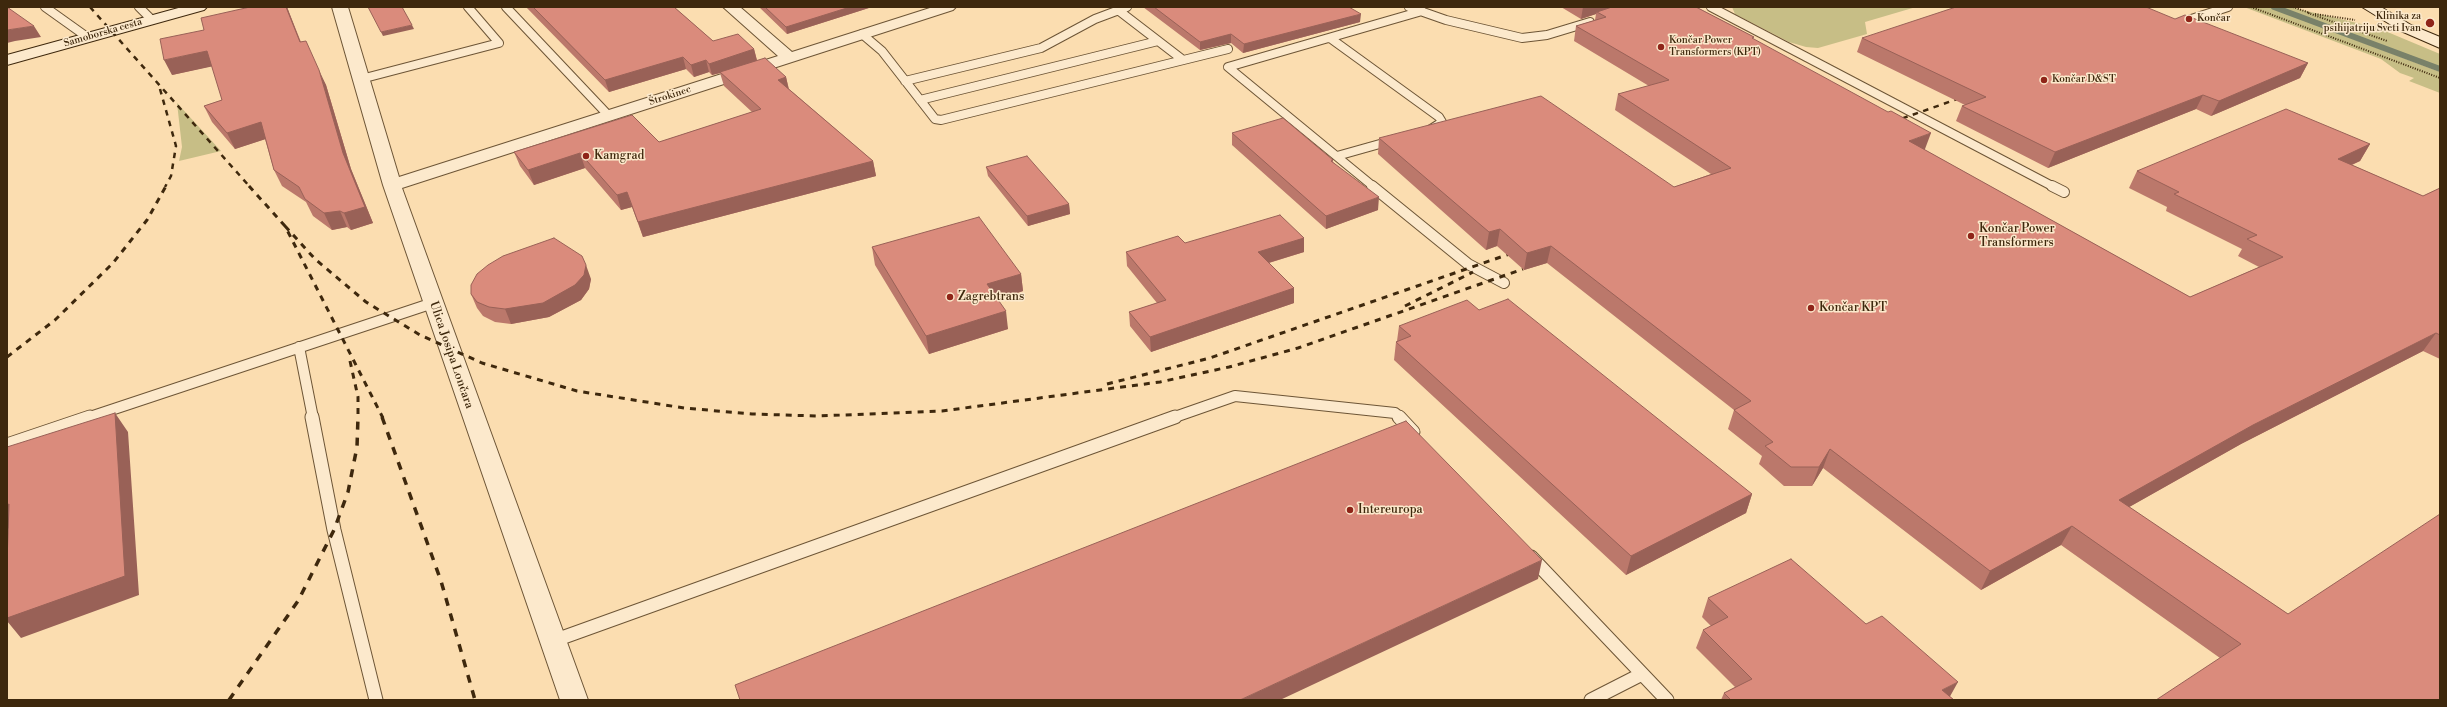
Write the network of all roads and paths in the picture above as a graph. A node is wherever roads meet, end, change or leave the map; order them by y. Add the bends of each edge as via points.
1 (45, 7) edge
2 (139, 7) edge
3 (199, 7) edge
4 (340, 7) edge
5 (468, 7) edge
6 (506, 7) edge
7 (730, 7) edge
8 (948, 7) edge
9 (1127, 7) edge
10 (1409, 7) edge
11 (1711, 7) edge
12 (2228, 7) edge
13 (2251, 7) edge
14 (2293, 7) edge
15 (2370, 7) edge
16 (1118, 10) junction
17 (1422, 11) junction
18 (2308, 13) junction
19 (151, 19) junction
20 (1600, 19) edge
21 (2360, 21) dead end
22 (2173, 22) edge
23 (862, 34) junction
24 (87, 37) junction
25 (1330, 38) junction
26 (1158, 41) junction
27 (2389, 42) dead end
28 (2440, 43) edge
29 (1228, 49) edge
30 (790, 58) junction
31 (7, 60) edge
32 (1183, 60) junction
33 (2440, 78) edge
34 (361, 79) junction
35 (905, 81) junction
36 (920, 100) junction
37 (609, 116) junction
38 (1423, 131) edge
39 (1402, 137) edge
40 (1337, 156) junction
41 (392, 185) junction
42 (2064, 192) dead end
43 (1504, 283) dead end
44 (433, 303) junction
45 (299, 347) junction
46 (1422, 442) edge
47 (7, 445) edge
48 (1521, 546) edge
49 (553, 641) junction
50 (1642, 674) junction
51 (376, 700) edge
52 (574, 700) edge
53 (1591, 700) edge
54 (1667, 700) edge

1 - 24 lane
2 - 19 lane
3 - 19 street, Samoborska cesta
4 - 34 street, Ulica Josipa Lončara
5 - 34 lane via 499,43
6 - 37 lane
7 - 30 street
8 - 23 street, Štrokinec
9 - 16 lane
10 - 17 lane
11 - 42 lane
12 - 22 lane
13 - 33 path
14 - 18 path
15 - 28 street via 2406,28
16 - 26 lane
16 - 35 lane via 1041,48
17 - 20 lane via 1494,33 1522,38 1547,35
17 - 25 lane
18 - 21 path
18 - 27 path
19 - 24 street, Samoborska cesta
23 - 30 street, Štrokinec
23 - 35 lane via 882,51
24 - 31 street, Samoborska cesta
25 - 38 lane via 1439,117 1442,122 1438,127
25 - 40 lane via 1228,67
26 - 32 lane
26 - 36 lane
29 - 32 lane
30 - 37 street, Štrokinec
32 - 36 lane via 941,120 935,119
34 - 41 street, Ulica Josipa Lončara
35 - 36 lane
37 - 41 street, Štrokinec
39 - 40 lane
40 - 43 lane via 1468,264
41 - 44 street, Ulica Josipa Lončara
44 - 45 lane
44 - 49 street, Ulica Josipa Lončara
45 - 47 lane via 166,394
45 - 51 lane via 334,530
46 - 49 lane via 1395,413 1235,396
48 - 50 lane
49 - 52 street, Ulica Josipa Lončara
50 - 53 lane
50 - 54 lane

